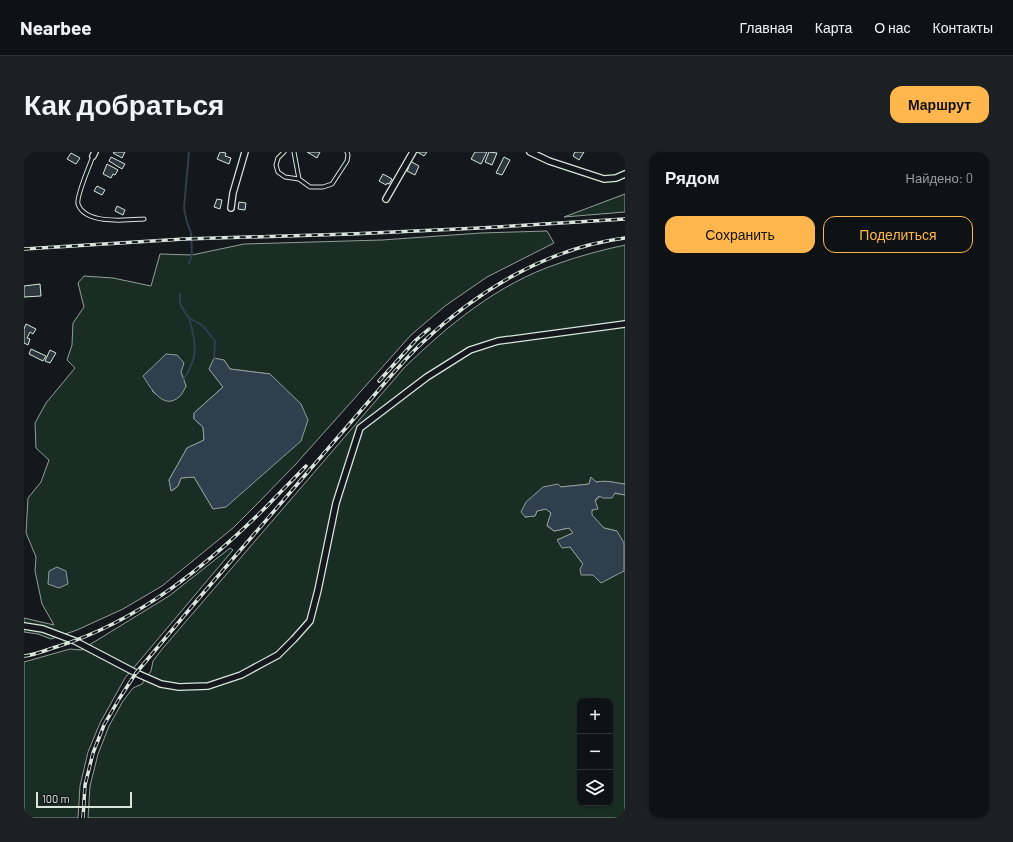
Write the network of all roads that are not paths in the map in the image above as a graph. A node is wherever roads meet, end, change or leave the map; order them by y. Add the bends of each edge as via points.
1 (245, 152) edge
2 (284, 152) edge
3 (294, 152) edge
4 (347, 152) edge
5 (413, 152) edge
6 (530, 152) edge
7 (94, 154) edge
8 (625, 174) edge
9 (299, 178) junction
10 (386, 199) dead end
11 (231, 208) dead end
12 (144, 219) dead end
13 (625, 324) edge
14 (24, 626) edge

1 - 11 street
2 - 9 lane via 278,158 278,172 285,177
3 - 9 lane
4 - 9 lane via 347,161 332,184 310,187
5 - 10 street
6 - 8 street via 604,179
7 - 12 lane via 79,195 78,203 84,212 96,218 112,221
13 - 14 street via 498,341 470,350 427,377 360,428 336,503 310,621 278,655 241,675 208,686 180,687 162,684 75,641 43,629

